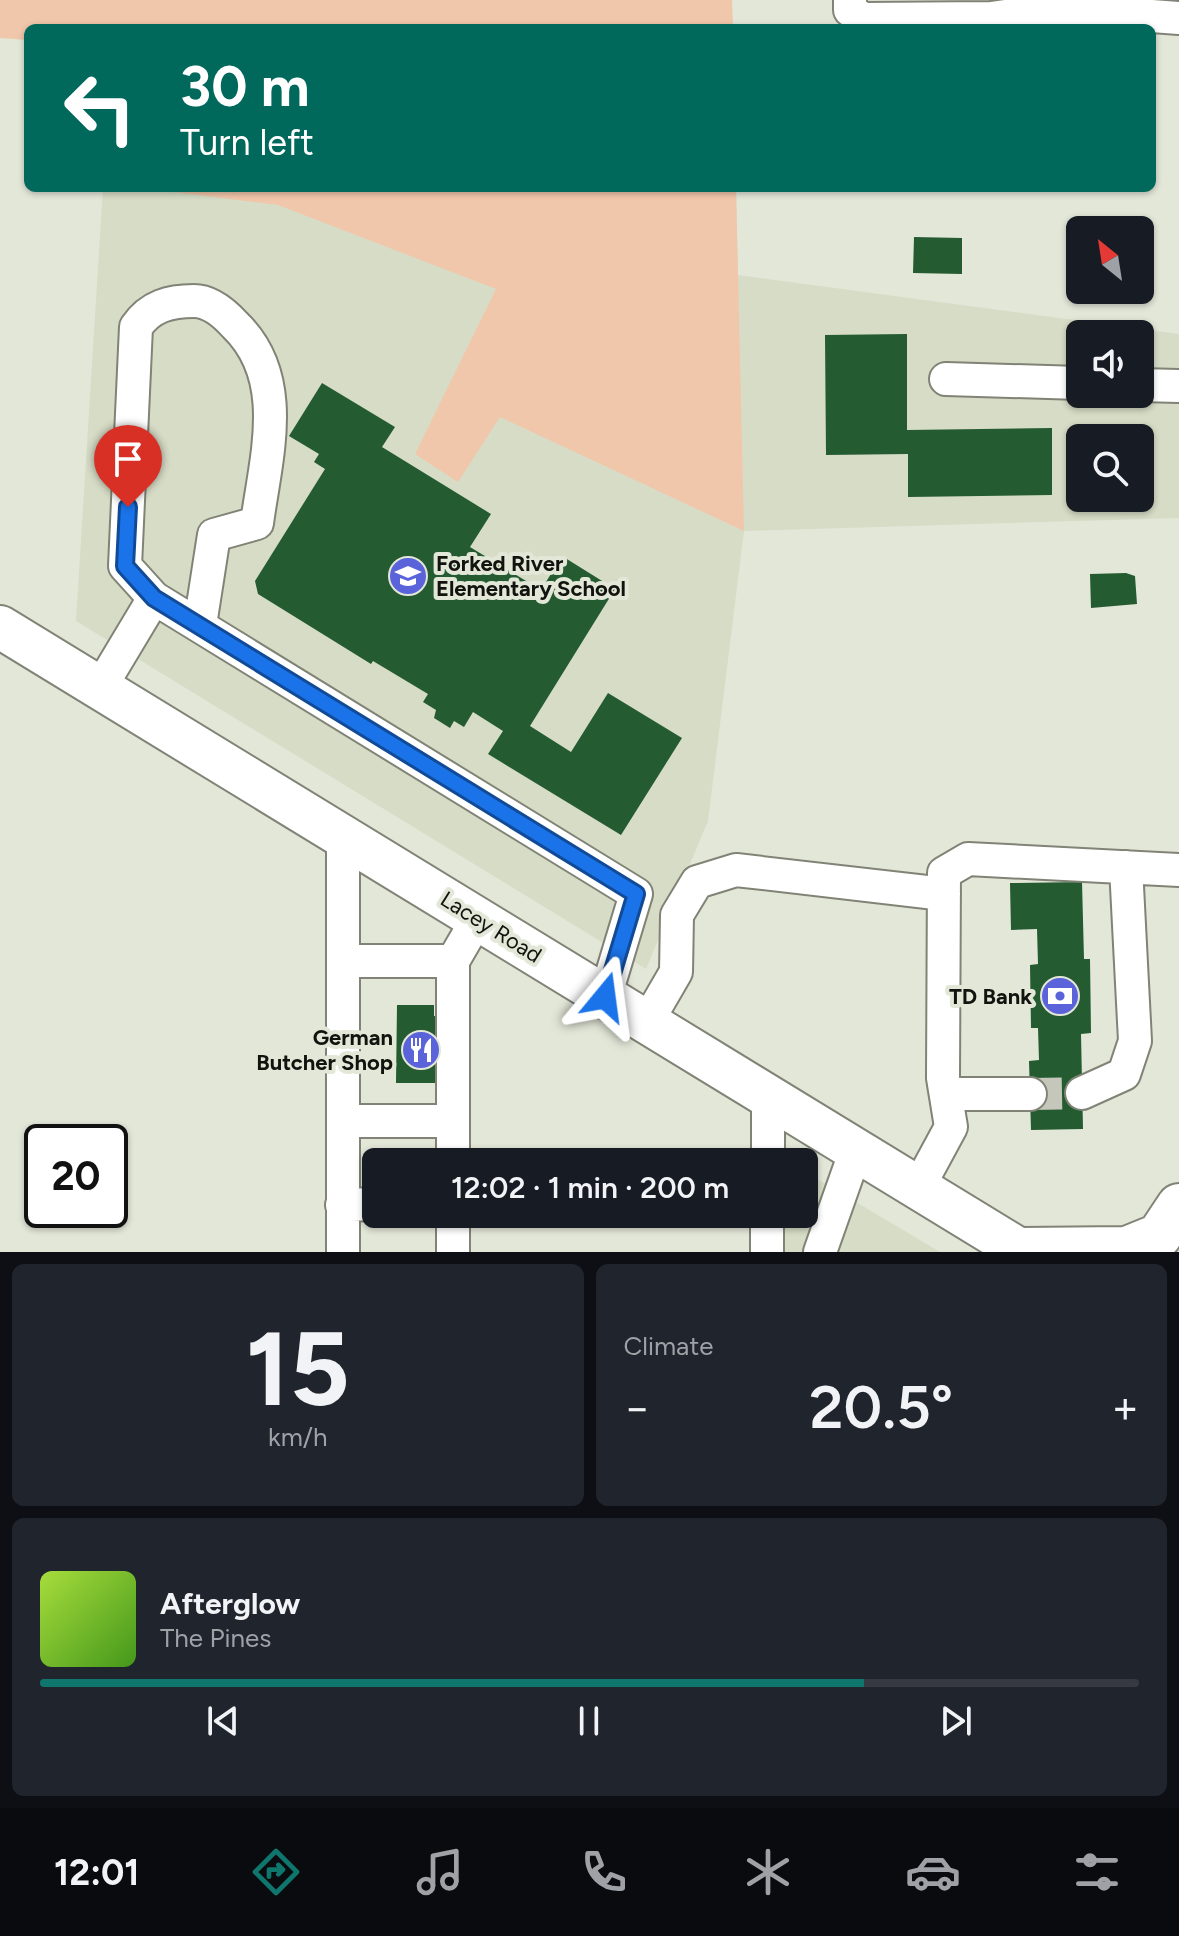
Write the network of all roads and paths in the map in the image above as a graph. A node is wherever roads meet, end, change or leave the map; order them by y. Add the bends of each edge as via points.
1 (850, 0) edge
2 (1114, 7) edge
3 (1179, 18) edge
4 (946, 379) dead end
5 (1066, 383) edge
6 (1154, 385) edge
7 (1179, 386) edge
8 (154, 598) junction
9 (200, 625) junction
10 (0, 627) edge
11 (100, 688) junction
12 (343, 835) junction
13 (1126, 867) junction
14 (1179, 870) edge
15 (944, 894) junction
16 (478, 918) junction
17 (343, 961) junction
18 (453, 961) junction
19 (605, 997) junction
20 (647, 1022) junction
21 (1082, 1093) tunnel mouth
22 (946, 1094) junction
23 (1030, 1094) tunnel mouth
24 (768, 1097) junction
25 (343, 1121) junction
26 (453, 1121) junction
27 (453, 1148) edge
28 (768, 1148) edge
29 (856, 1150) junction
30 (918, 1188) junction
31 (362, 1204) edge
32 (342, 1205) junction
33 (1179, 1206) edge
34 (453, 1228) edge
35 (767, 1228) edge
36 (1022, 1251) edge
37 (343, 1252) edge
38 (453, 1252) edge
39 (767, 1252) edge
40 (820, 1252) edge

1 - 2 street via 850,10 863,19 991,18
2 - 3 street
4 - 5 street
6 - 7 street
8 - 9 street
8 - 9 street via 125,566 136,327 155,308 200,301 223,313 255,349 271,389 257,523 214,535
8 - 11 street
9 - 19 street via 636,894
10 - 11 main road, Lacey Road
11 - 12 main road, Lacey Road
12 - 16 main road, Lacey Road
12 - 17 street
13 - 14 street
13 - 15 street via 968,859 944,873
13 - 21 street via 1135,1041 1124,1074
15 - 20 street via 736,870 697,882 677,915 676,972
15 - 22 street
16 - 18 street
16 - 19 main road, Lacey Road
17 - 18 street
17 - 25 street
18 - 26 street
19 - 20 main road, Lacey Road
20 - 24 main road, Lacey Road
22 - 23 street
22 - 30 street via 951,1127
24 - 28 street
24 - 29 main road, Lacey Road
25 - 26 street
25 - 32 street
26 - 27 street
29 - 30 main road, Lacey Road
29 - 40 street
30 - 36 main road, Lacey Road
31 - 32 street
32 - 37 street
33 - 36 highway via 1159,1236 1127,1249
34 - 38 street
35 - 39 street

